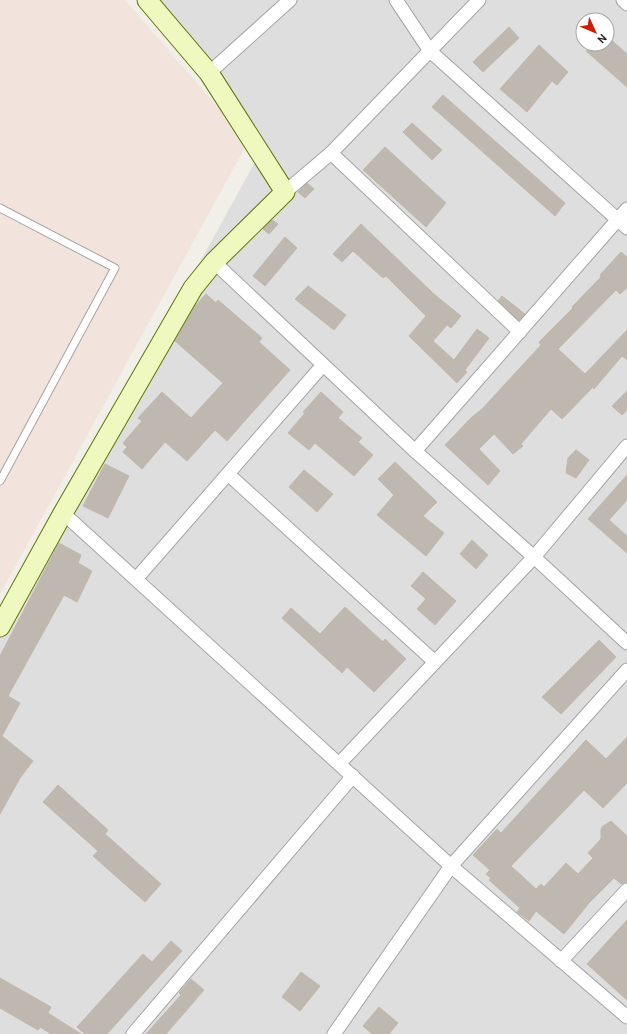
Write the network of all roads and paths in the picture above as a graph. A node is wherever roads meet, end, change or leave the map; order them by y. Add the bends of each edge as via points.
1 (147, 0) edge
2 (290, 0) edge
3 (396, 0) edge
4 (479, 0) edge
5 (623, 0) edge
6 (627, 4) edge
7 (430, 51) junction
8 (209, 72) junction
9 (331, 153) junction
10 (285, 192) junction
11 (0, 208) edge
12 (627, 209) edge
13 (622, 224) edge
14 (214, 262) junction
15 (520, 332) junction
16 (323, 365) junction
17 (627, 446) edge
18 (415, 451) junction
19 (228, 474) junction
20 (0, 481) edge
21 (63, 513) junction
22 (534, 557) junction
23 (136, 579) junction
24 (0, 627) edge
25 (627, 643) edge
26 (435, 662) junction
27 (627, 670) edge
28 (339, 764) junction
29 (353, 776) junction
30 (451, 866) junction
31 (627, 890) edge
32 (561, 961) junction
33 (627, 1018) edge
34 (133, 1034) edge
35 (334, 1034) edge

1 - 8 street
2 - 8 street
3 - 7 street
4 - 7 street
5 - 6 street
7 - 9 street
7 - 13 street
8 - 10 street
9 - 10 street
9 - 15 street
10 - 14 street
11 - 20 lane via 115,268
12 - 13 street
13 - 15 street
14 - 16 street
14 - 21 street via 193,288
15 - 18 street
16 - 18 street
16 - 19 street
17 - 22 street
18 - 22 street
19 - 23 street
19 - 26 street
21 - 23 street
21 - 24 street
22 - 25 street
22 - 26 street
23 - 28 street
26 - 28 street
27 - 30 street
28 - 29 street
29 - 30 street
29 - 34 street
30 - 32 street
30 - 35 street
31 - 32 street
32 - 33 street

